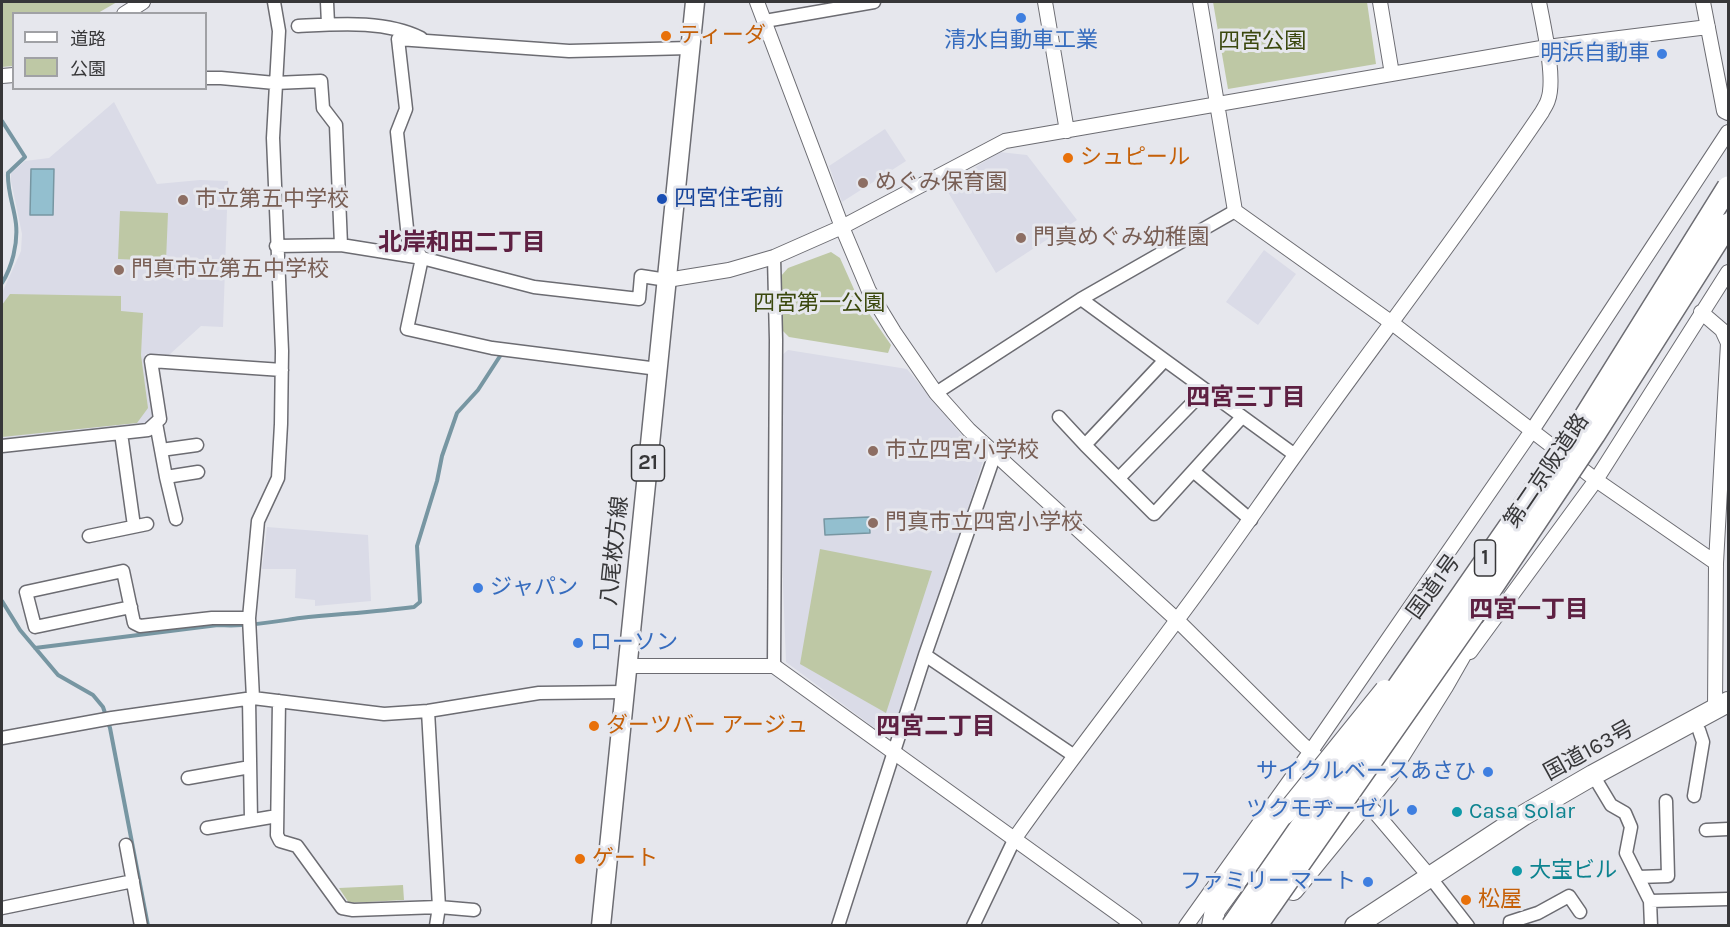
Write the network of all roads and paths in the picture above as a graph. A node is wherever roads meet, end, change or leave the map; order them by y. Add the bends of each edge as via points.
1 (143, 2) edge
2 (274, 2) edge
3 (327, 2) edge
4 (695, 2) edge
5 (757, 2) edge
6 (872, 2) edge
7 (1045, 2) edge
8 (1200, 2) edge
9 (1380, 2) edge
10 (1539, 2) edge
11 (1703, 2) edge
12 (127, 12) edge
13 (765, 21) junction
14 (328, 24) junction
15 (298, 26) dead end
16 (1708, 27) junction
17 (428, 41) junction
18 (1547, 47) junction
19 (690, 48) junction
20 (1392, 74) junction
21 (207, 78) edge
22 (275, 83) junction
23 (1217, 105) junction
24 (1728, 114) edge
25 (1066, 131) junction
26 (1728, 132) edge
27 (1728, 181) edge
28 (1728, 187) edge
29 (1235, 211) junction
30 (842, 226) junction
31 (1728, 226) edge
32 (342, 245) junction
33 (276, 246) junction
34 (774, 257) junction
35 (422, 258) junction
36 (1728, 272) edge
37 (667, 280) junction
38 (1081, 299) junction
39 (1701, 312) junction
40 (1392, 323) junction
41 (1164, 360) junction
42 (658, 369) junction
43 (282, 370) junction
44 (1205, 390) junction
45 (936, 393) junction
46 (1059, 417) dead end
47 (1242, 417) junction
48 (156, 423) junction
49 (1531, 432) junction
50 (122, 433) junction
51 (1596, 437) junction
52 (1085, 444) junction
53 (197, 445) dead end
54 (2, 446) edge
55 (161, 450) junction
56 (995, 454) junction
57 (1295, 455) junction
58 (1193, 471) junction
59 (198, 472) dead end
60 (166, 477) junction
61 (1119, 478) junction
62 (1596, 480) junction
63 (176, 519) dead end
64 (1251, 520) junction
65 (147, 524) dead end
66 (134, 526) junction
67 (89, 536) dead end
68 (1716, 563) junction
69 (131, 607) junction
70 (249, 618) junction
71 (1178, 620) junction
72 (925, 655) junction
73 (627, 666) junction
74 (774, 666) junction
75 (1401, 671) junction
76 (1443, 686) junction
77 (625, 692) junction
78 (251, 699) junction
79 (279, 701) junction
80 (1724, 709) edge
81 (428, 711) junction
82 (1699, 730) junction
83 (2, 738) edge
84 (1311, 751) junction
85 (895, 752) junction
86 (1073, 755) junction
87 (250, 767) junction
88 (188, 778) dead end
89 (1595, 779) junction
90 (1694, 796) dead end
91 (1666, 801) dead end
92 (1365, 803) junction
93 (277, 816) junction
94 (251, 820) junction
95 (207, 828) dead end
96 (1728, 829) edge
97 (1706, 830) dead end
98 (1015, 838) junction
99 (126, 845) dead end
100 (1638, 877) junction
101 (133, 881) junction
102 (1433, 881) junction
103 (1728, 899) edge
104 (1650, 901) junction
105 (440, 907) junction
106 (2, 908) edge
107 (1199, 908) junction
108 (474, 910) dead end
109 (1580, 912) dead end
110 (141, 926) edge
111 (436, 926) edge
112 (601, 926) edge
113 (838, 926) edge
114 (973, 926) edge
115 (1135, 926) edge
116 (1186, 926) edge
117 (1198, 926) edge
118 (1212, 926) edge
119 (1227, 926) edge
120 (1232, 926) edge
121 (1258, 926) edge
122 (1267, 926) edge
123 (1355, 926) edge
124 (1380, 926) edge
125 (1468, 926) edge
126 (1510, 926) edge
127 (1651, 926) edge

1 - 12 street
2 - 22 street via 279,31
3 - 14 street
4 - 19 main road, 八尾枚方線 / 21
5 - 13 street
6 - 13 street
7 - 25 street
8 - 23 street
9 - 20 street
10 - 18 street
11 - 16 street
13 - 30 street
14 - 15 street
14 - 17 street via 406,30
16 - 18 street
16 - 24 street via 1724,111
17 - 19 street via 569,51
17 - 35 street via 398,39 406,109 397,132 408,238
18 - 20 street
18 - 40 street via 1551,88 1542,112
19 - 37 main road, 八尾枚方線 / 21
20 - 23 street
21 - 22 street
22 - 32 street via 321,81 323,108 336,125
22 - 33 street
23 - 25 street
23 - 29 street
25 - 30 street via 1005,141
26 - 49 street
27 - 75 highway, 国道1号 / 1, bridge via 1576,425 1460,594
28 - 120 highway, 第二京阪道路, bridge via 1579,426
29 - 38 street
29 - 40 street
30 - 34 street
30 - 45 street via 869,291
31 - 51 highway, 1, bridge
31 - 121 highway, 第二京阪道路, bridge via 1521,544
32 - 33 street
32 - 35 street
33 - 43 street
34 - 37 street via 729,270
34 - 74 street
35 - 37 street via 534,287 639,299 641,276
35 - 42 street via 407,328 492,348
36 - 39 street
37 - 42 main road, 八尾枚方線 / 21
38 - 41 street
38 - 45 street
39 - 62 street
39 - 68 street via 1722,330 1728,343
40 - 49 street
40 - 57 street
41 - 44 street
41 - 52 street
42 - 73 main road, 八尾枚方線 / 21
43 - 48 street via 151,361 160,418
43 - 70 street via 278,478 258,521
44 - 47 street
44 - 61 street
45 - 56 street
46 - 52 street
47 - 57 street
47 - 58 street
48 - 50 street via 148,430
48 - 55 street
49 - 62 street
49 - 84 street
50 - 54 street
50 - 66 street
51 - 76 highway, bridge via 1555,508 1461,650
51 - 121 highway, 1, bridge via 1483,606
52 - 61 street
53 - 55 street
55 - 60 street
56 - 71 street
56 - 72 street
57 - 64 street
58 - 61 street via 1154,514
58 - 64 street
59 - 60 street
60 - 63 street
62 - 68 street
62 - 76 street
64 - 71 street
65 - 66 street
66 - 67 street
68 - 80 street
69 - 69 street via 35,627 26,592 123,571
69 - 70 street via 134,623 140,626
70 - 78 street
71 - 84 street
71 - 86 street
72 - 85 street
72 - 86 street
73 - 74 street
73 - 77 main road, 八尾枚方線 / 21
74 - 85 street
75 - 118 highway, bridge via 1285,813 1215,910
75 - 119 highway, 国道1号 / 1, bridge
76 - 92 highway via 1388,774
77 - 81 street via 539,693
77 - 112 main road, 八尾枚方線 / 21
78 - 79 street
78 - 83 street
78 - 87 street
79 - 81 street via 384,714
79 - 93 street
80 - 82 highway, 国道163号
80 - 89 highway, 国道163号
81 - 105 street
82 - 89 highway, 国道163号
82 - 90 street via 1702,742
84 - 92 street
84 - 107 street
85 - 98 street
85 - 113 street
86 - 98 street
87 - 88 street
87 - 94 street
89 - 100 street via 1611,805 1625,813 1631,827 1626,853
89 - 102 highway, 国道163号 via 1524,815
91 - 100 street via 1668,876
92 - 102 street
92 - 122 highway
93 - 94 street
93 - 105 street via 280,841 297,846 342,908
94 - 95 street
96 - 97 street
98 - 114 street
98 - 115 street
99 - 101 street
100 - 104 street
101 - 106 street
101 - 110 street
102 - 123 highway, 国道163号
102 - 124 highway, 国道163号
102 - 125 street
103 - 104 street
104 - 127 street
105 - 108 street
105 - 111 street
107 - 116 street
107 - 117 street
109 - 126 street via 1569,896 1538,913 1510,922

